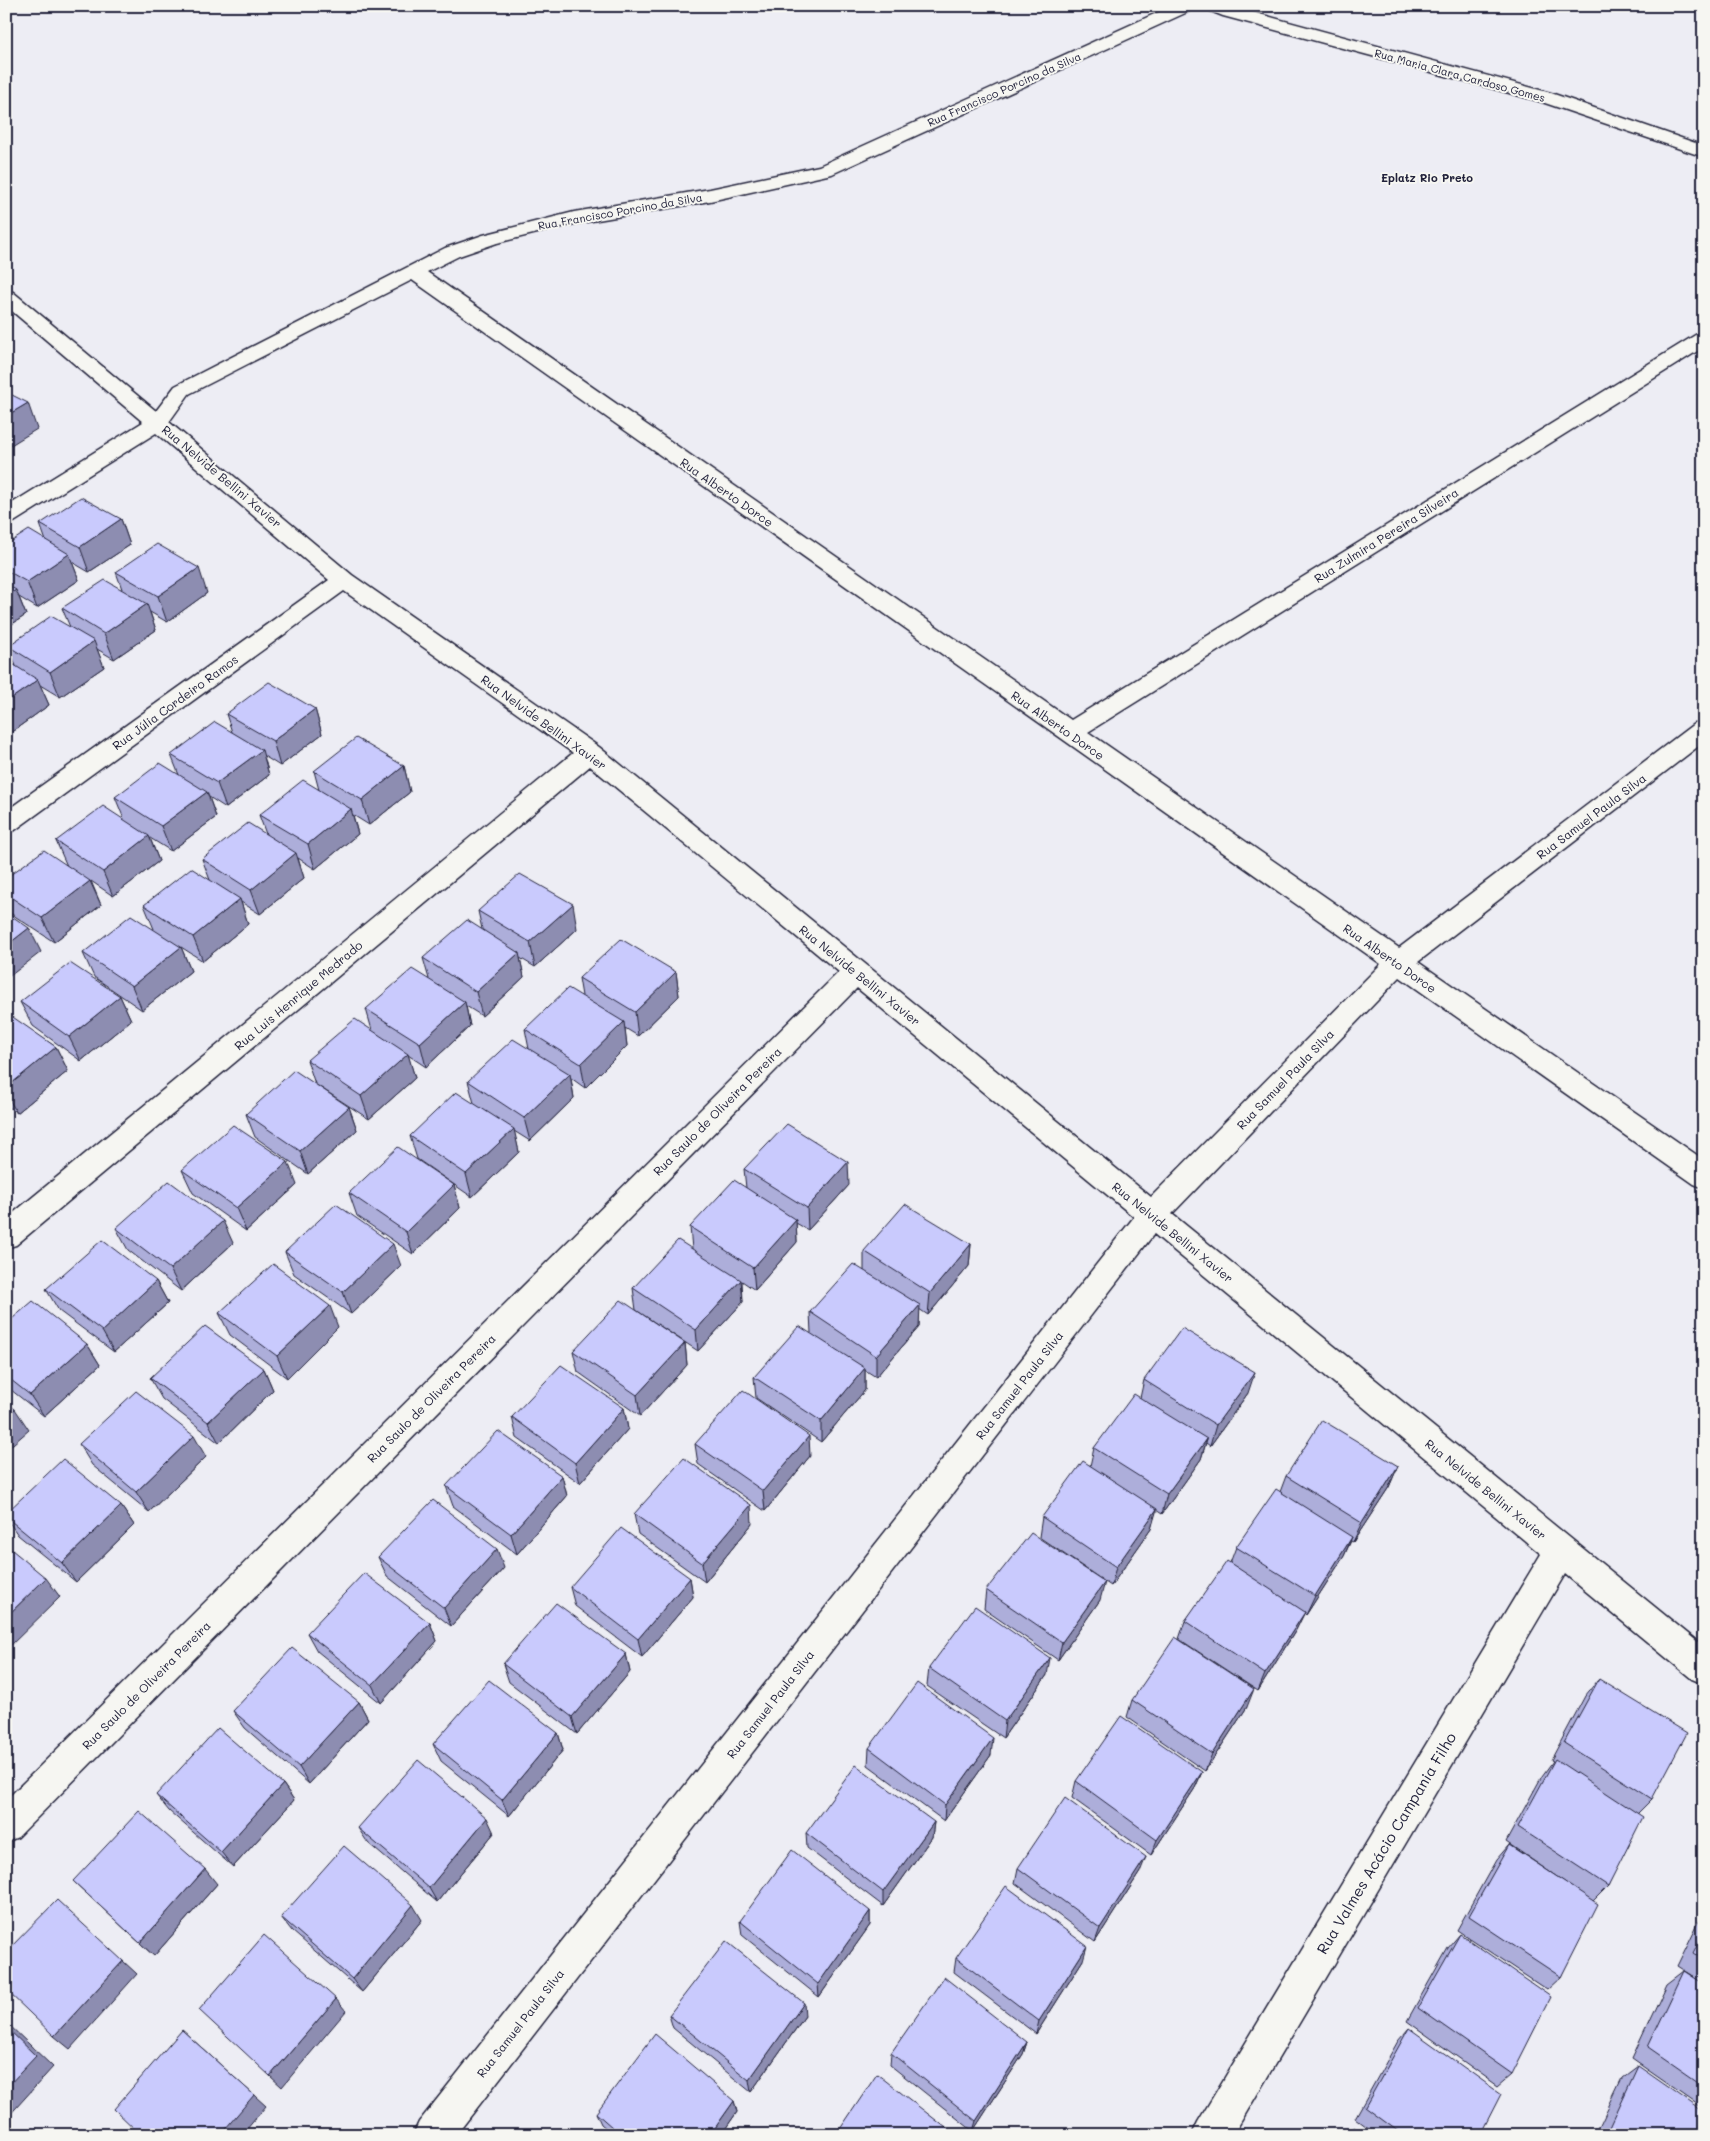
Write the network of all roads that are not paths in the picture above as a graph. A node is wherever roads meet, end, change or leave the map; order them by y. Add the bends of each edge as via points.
1 (1186, 6) edge
2 (1214, 6) edge
3 (1704, 152) edge
4 (414, 272) junction
5 (6, 296) edge
6 (1704, 338) edge
7 (158, 422) junction
8 (6, 517) edge
9 (344, 580) junction
10 (1704, 729) edge
11 (1069, 732) junction
12 (590, 753) junction
13 (6, 824) edge
14 (1398, 964) junction
15 (856, 972) junction
16 (1704, 1176) edge
17 (1153, 1214) junction
18 (6, 1236) edge
19 (1561, 1550) junction
20 (1704, 1668) edge
21 (6, 1825) edge
22 (432, 2135) edge
23 (1210, 2135) edge

1 - 4 street, Rua Francisco Porcino da Silva via 825,170 529,228 452,252
2 - 3 street, Rua Maria Clara Cardoso Gomes via 1545,98
4 - 7 street, Rua Francisco Porcino da Silva via 182,390
4 - 11 street, Rua Alberto Dorce
5 - 7 street, Rua Nelvide Bellini Xavier
6 - 11 street, Rua Zulmira Pereira Silveira
7 - 8 street, Rua Francisco Porcino da Silva
7 - 9 street, Rua Nelvide Bellini Xavier
9 - 12 street, Rua Nelvide Bellini Xavier
9 - 13 street, Rua Júlia Cordeiro Ramos
10 - 14 street, Rua Samuel Paula Silva
11 - 14 street, Rua Alberto Dorce
12 - 15 street, Rua Nelvide Bellini Xavier
12 - 18 street, Rua Luis Henrique Medrado
14 - 16 street, Rua Alberto Dorce
14 - 17 street, Rua Samuel Paula Silva
15 - 17 street, Rua Nelvide Bellini Xavier
15 - 21 street, Rua Saulo de Oliveira Pereira
17 - 19 street, Rua Nelvide Bellini Xavier
17 - 22 street, Rua Samuel Paula Silva
19 - 20 street, Rua Nelvide Bellini Xavier
19 - 23 street, Rua Valmes Acácio Campania Filho

